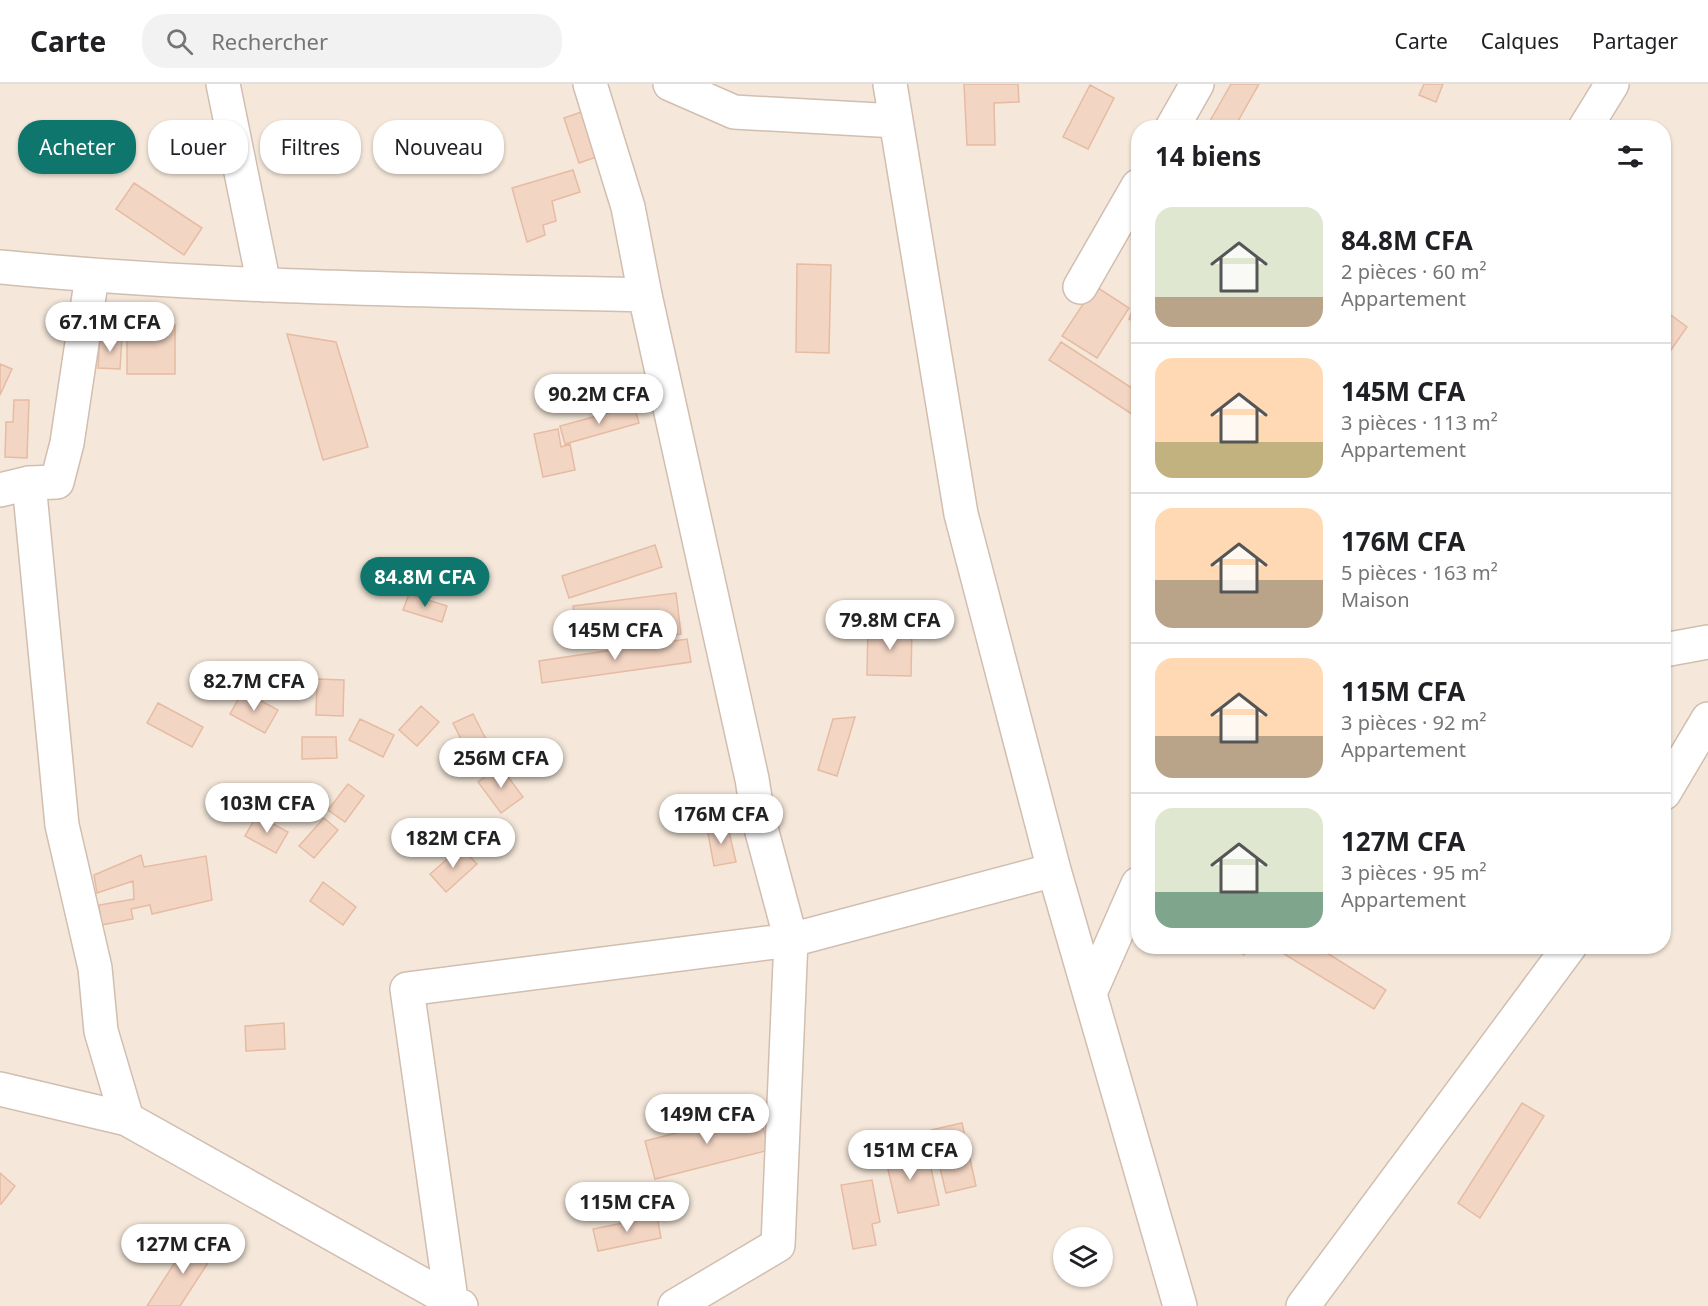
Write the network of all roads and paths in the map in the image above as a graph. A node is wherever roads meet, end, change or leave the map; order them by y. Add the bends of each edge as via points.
1 (223, 84) edge
2 (590, 84) edge
3 (670, 84) edge
4 (890, 84) edge
5 (1197, 84) edge
6 (1612, 84) edge
7 (1177, 120) edge
8 (1590, 120) edge
9 (896, 121) junction
10 (1131, 198) edge
11 (0, 267) edge
12 (92, 276) junction
13 (264, 285) junction
14 (1080, 287) dead end
15 (645, 295) junction
16 (15, 486) edge
17 (1708, 642) edge
18 (1671, 649) edge
19 (1708, 719) edge
20 (1671, 781) edge
21 (1054, 870) junction
22 (1131, 900) edge
23 (791, 940) junction
24 (1564, 954) edge
25 (1090, 993) junction
26 (0, 1089) edge
27 (127, 1119) junction
28 (456, 1303) edge
29 (675, 1306) edge
30 (1180, 1306) edge
31 (1303, 1306) edge

1 - 13 street
2 - 15 street via 628,207
3 - 9 street via 734,112
4 - 9 street
5 - 7 street
6 - 8 street
9 - 21 street via 961,514
10 - 14 street
11 - 12 street
12 - 13 street
12 - 16 street via 67,443 57,482
13 - 15 street
15 - 23 street via 744,738 758,818
16 - 27 street via 62,825 96,968 101,1031
17 - 18 street
19 - 20 street
21 - 23 street
21 - 25 street
22 - 25 street
23 - 28 street via 407,989
23 - 29 street via 778,1245
24 - 31 street
25 - 30 street
26 - 27 street
27 - 28 street

